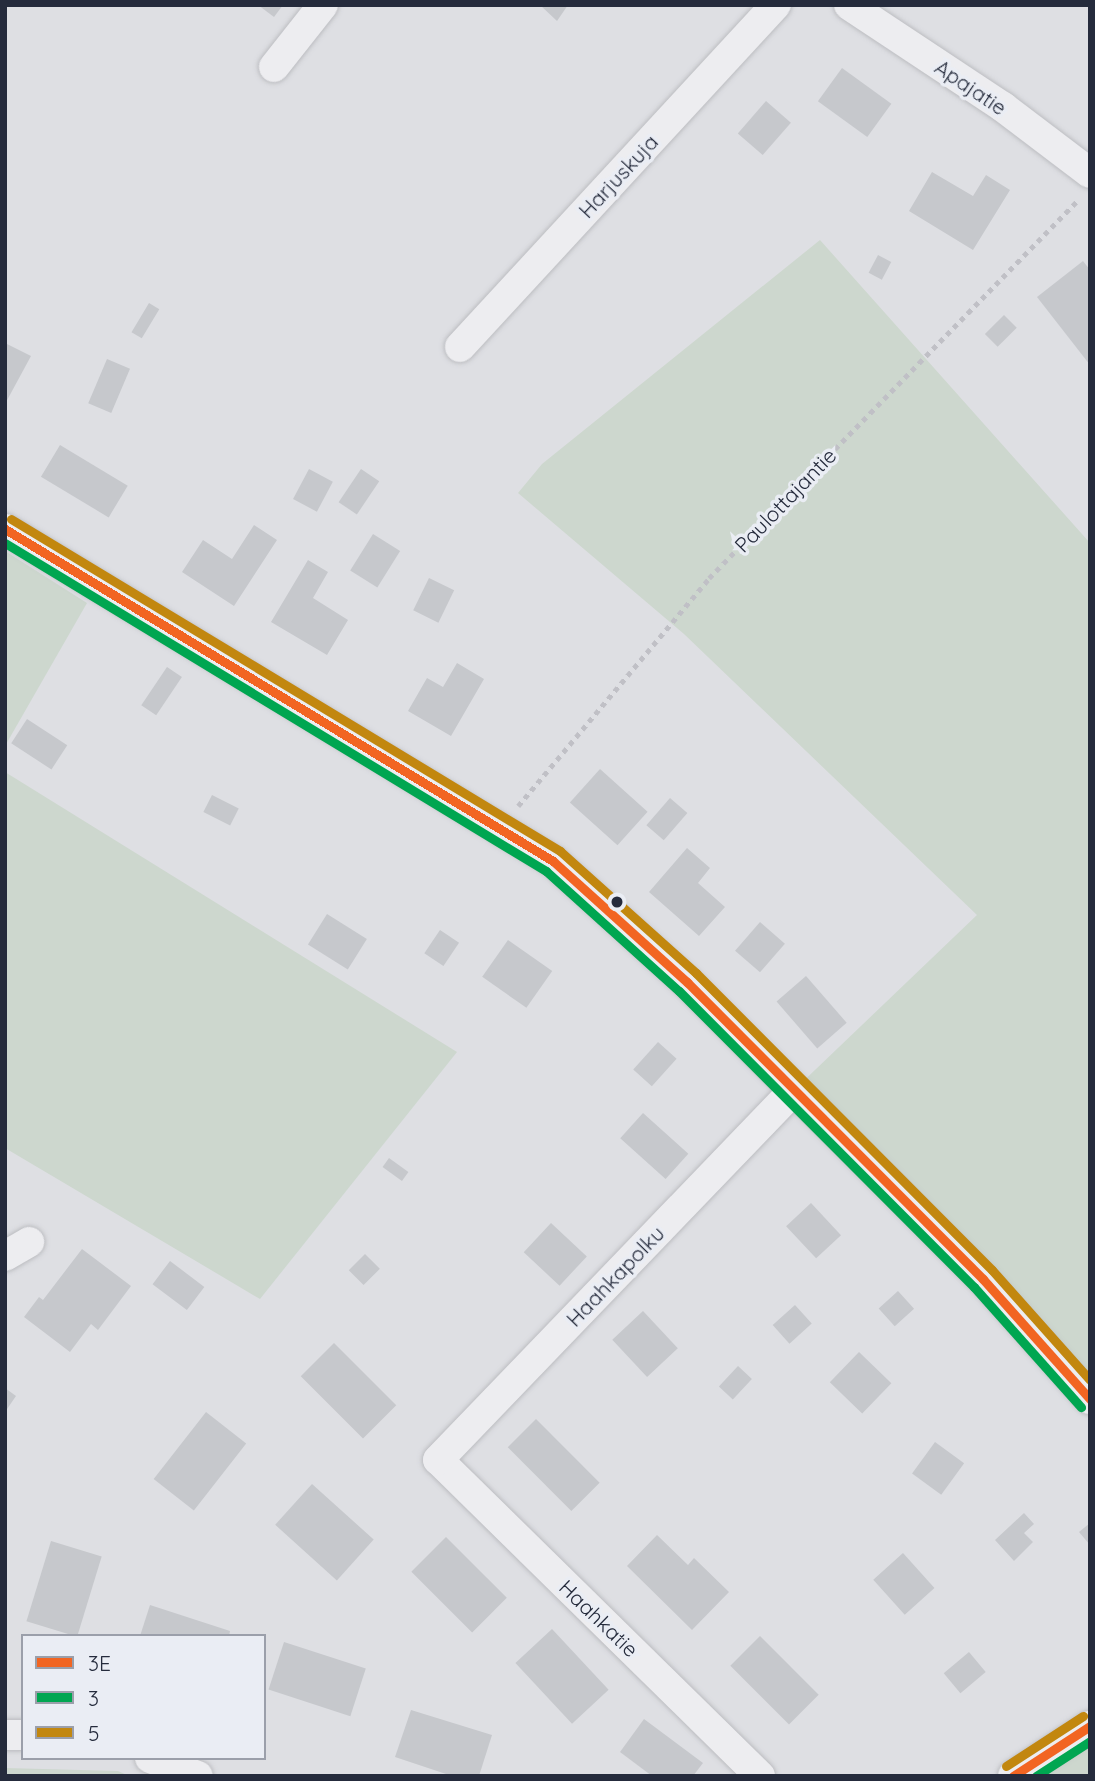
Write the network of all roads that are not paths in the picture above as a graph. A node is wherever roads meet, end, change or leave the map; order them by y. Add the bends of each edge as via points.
1 (323, 5) edge
2 (776, 5) edge
3 (849, 5) edge
4 (274, 67) dead end
5 (1090, 173) edge
6 (460, 347) dead end
7 (5, 528) edge
8 (792, 1091) junction
9 (1090, 1399) edge
10 (438, 1460) joint
11 (1090, 1726) edge
12 (155, 1760) edge
13 (1018, 1775) edge
14 (198, 1776) edge
15 (760, 1776) edge

1 - 4 street
2 - 6 street, Harjuskuja
3 - 5 street, Apajatie via 1003,107
7 - 8 street via 554,861 687,982
8 - 9 street via 983,1279
8 - 10 street, Haahkapolku
10 - 15 street, Haahkatie
11 - 13 street
12 - 14 street

